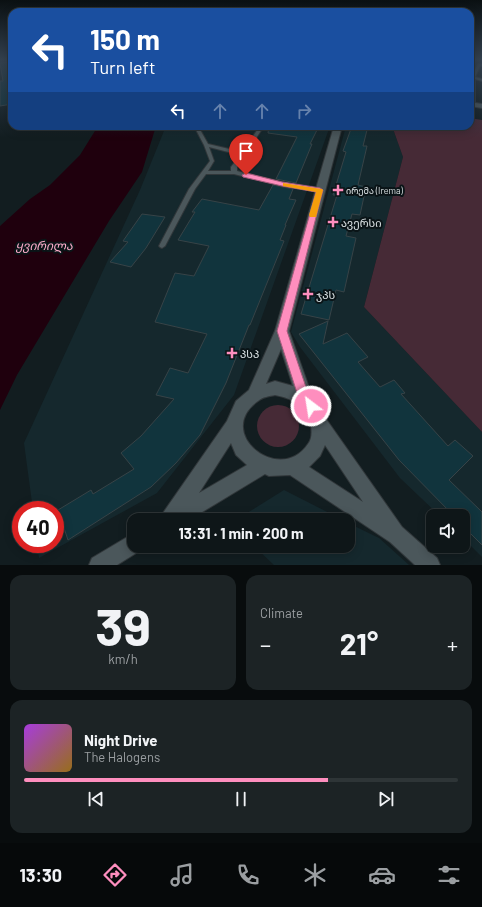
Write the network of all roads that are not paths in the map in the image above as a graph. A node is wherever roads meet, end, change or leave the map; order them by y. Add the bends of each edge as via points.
1 (198, 130) edge
2 (259, 130) edge
3 (337, 130) edge
4 (206, 145) junction
5 (243, 154) junction
6 (234, 172) junction
7 (204, 173) junction
8 (320, 190) junction
9 (162, 246) dead end
10 (282, 331) junction
11 (255, 393) junction
12 (305, 399) junction
13 (319, 423) junction
14 (235, 424) junction
15 (264, 465) junction
16 (292, 466) junction
17 (176, 513) edge
18 (183, 513) edge
19 (397, 535) junction
20 (127, 548) edge
21 (103, 563) edge
22 (430, 565) edge

1 - 4 lane
2 - 5 lane
3 - 8 street
4 - 5 lane
4 - 7 lane via 212,161
5 - 6 lane via 234,166
6 - 7 lane
6 - 8 lane
7 - 9 lane via 192,189
8 - 10 street
10 - 11 street
10 - 12 street
11 - 12 street via 270,389 285,390
11 - 14 street via 241,406 236,414
12 - 13 street
13 - 16 street via 319,438 312,453
13 - 19 street
14 - 15 street via 239,444 245,453
14 - 17 street
15 - 16 street via 283,468
15 - 18 street
16 - 19 street
19 - 22 street
20 - 21 street

